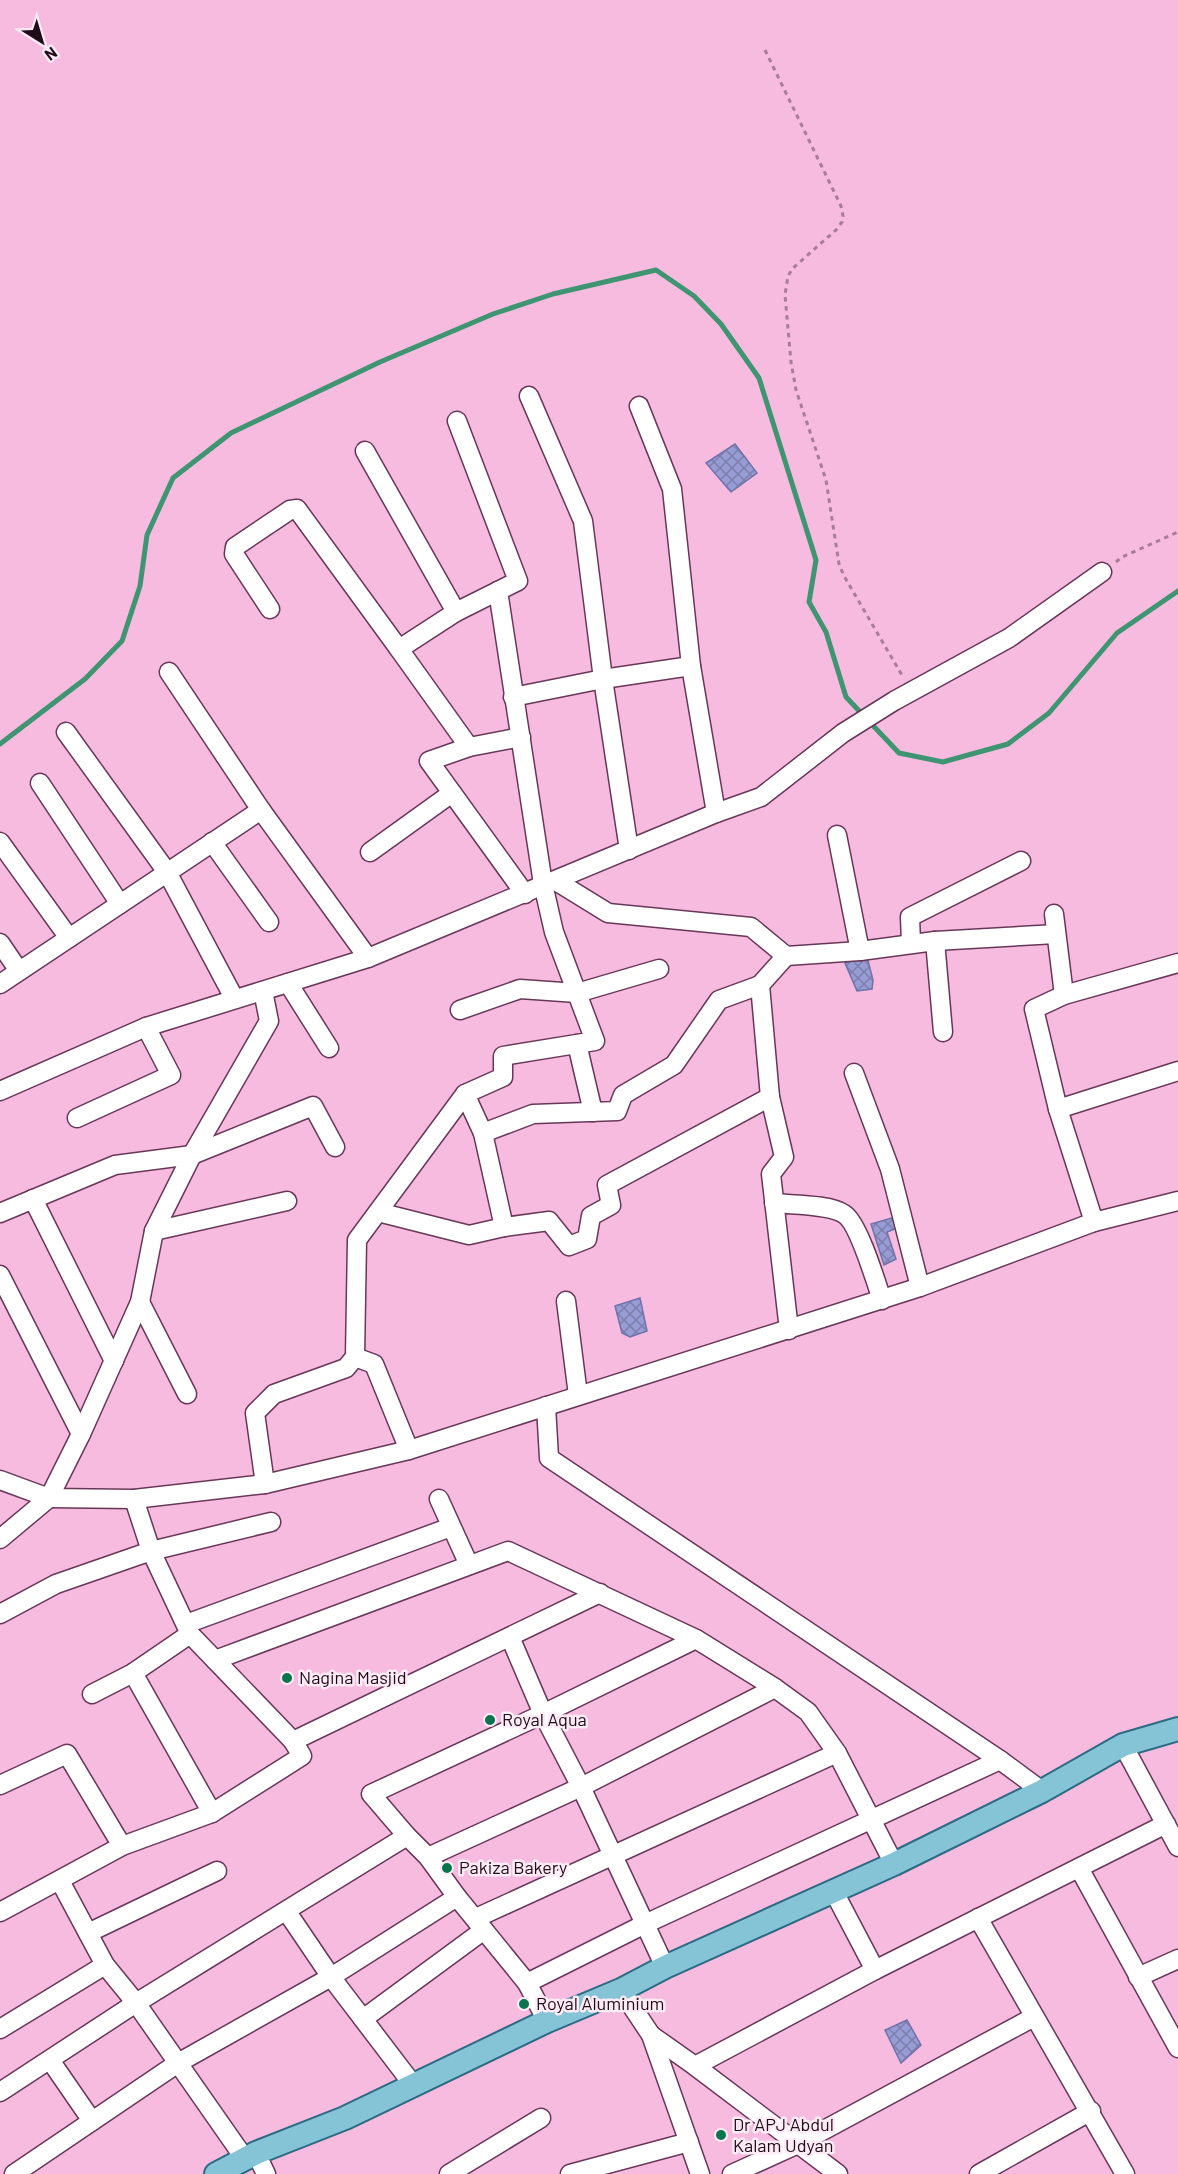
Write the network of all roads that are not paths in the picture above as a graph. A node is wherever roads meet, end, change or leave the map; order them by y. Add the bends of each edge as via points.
1 (529, 396) dead end
2 (639, 406) dead end
3 (457, 421) dead end
4 (365, 450) dead end
5 (1102, 572) road end
6 (498, 591) junction
7 (270, 609) dead end
8 (456, 612) junction
9 (399, 649) junction
10 (691, 666) junction
11 (168, 672) dead end
12 (603, 679) junction
13 (513, 697) junction
14 (66, 732) dead end
15 (521, 737) junction
16 (469, 747) junction
17 (40, 783) dead end
18 (452, 793) junction
19 (261, 810) junction
20 (716, 813) junction
21 (837, 835) dead end
22 (0, 842) edge
23 (212, 842) junction
24 (630, 850) junction
25 (370, 852) dead end
26 (1021, 861) dead end
27 (167, 872) junction
28 (550, 882) junction
29 (525, 894) junction
30 (120, 904) junction
31 (1054, 914) dead end
32 (269, 922) dead end
33 (1056, 934) junction
34 (69, 938) junction
35 (935, 940) junction
36 (0, 943) edge
37 (911, 943) junction
38 (860, 951) junction
39 (786, 956) junction
40 (368, 958) junction
41 (1178, 963) edge
42 (659, 969) dead end
43 (20, 971) junction
44 (288, 983) junction
45 (0, 984) edge
46 (760, 985) junction
47 (263, 991) junction
48 (577, 993) junction
49 (1064, 995) junction
50 (234, 998) junction
51 (460, 1010) dead end
52 (146, 1027) junction
53 (943, 1032) dead end
54 (577, 1044) junction
55 (329, 1048) dead end
56 (1178, 1071) edge
57 (854, 1073) dead end
58 (0, 1091) edge
59 (465, 1094) junction
60 (770, 1097) junction
61 (1058, 1109) junction
62 (593, 1112) junction
63 (77, 1118) dead end
64 (483, 1133) junction
65 (335, 1148) dead end
66 (192, 1155) junction
67 (33, 1199) junction
68 (287, 1201) dead end
69 (1178, 1201) edge
70 (774, 1203) junction
71 (378, 1212) junction
72 (0, 1213) edge
73 (1094, 1222) junction
74 (504, 1227) junction
75 (154, 1231) junction
76 (0, 1275) edge
77 (920, 1287) junction
78 (882, 1300) junction
79 (566, 1301) dead end
80 (140, 1302) junction
81 (789, 1329) junction
82 (355, 1357) junction
83 (114, 1361) junction
84 (188, 1394) dead end
85 (578, 1395) junction
86 (546, 1406) junction
87 (81, 1434) junction
88 (409, 1450) junction
89 (0, 1480) edge
90 (266, 1484) junction
91 (49, 1498) junction
92 (134, 1499) junction
93 (439, 1499) dead end
94 (270, 1522) dead end
95 (451, 1527) junction
96 (0, 1539) edge
97 (151, 1551) junction
98 (469, 1566) junction
99 (600, 1593) junction
100 (0, 1614) edge
101 (188, 1629) junction
102 (510, 1637) junction
103 (696, 1639) junction
104 (215, 1660) junction
105 (133, 1673) junction
106 (774, 1688) junction
107 (92, 1694) dead end
108 (543, 1714) junction
109 (1178, 1729) edge
110 (293, 1741) junction
111 (1123, 1745) junction
112 (837, 1753) junction
113 (1000, 1760) junction
114 (0, 1785) edge
115 (581, 1788) junction
116 (1042, 1791) junction
117 (212, 1813) junction
118 (870, 1820) junction
119 (1166, 1824) junction
120 (407, 1836) junction
121 (122, 1846) junction
122 (1178, 1847) edge
123 (428, 1857) junction
124 (613, 1857) junction
125 (894, 1864) junction
126 (1079, 1868) junction
127 (217, 1871) dead end
128 (60, 1881) junction
129 (834, 1892) junction
130 (457, 1897) junction
131 (0, 1912) edge
132 (287, 1912) junction
133 (978, 1918) junction
134 (480, 1924) junction
135 (645, 1924) junction
136 (88, 1933) junction
137 (1178, 1959) edge
138 (105, 1965) junction
139 (665, 1967) junction
140 (875, 1970) junction
141 (331, 1977) junction
142 (1138, 1977) junction
143 (527, 1983) junction
144 (621, 1990) junction
145 (136, 2003) junction
146 (1034, 2017) junction
147 (363, 2019) junction
148 (547, 2021) junction
149 (0, 2029) edge
150 (651, 2035) junction
151 (1178, 2048) edge
152 (50, 2060) junction
153 (178, 2063) junction
154 (695, 2066) junction
155 (414, 2086) junction
156 (0, 2092) edge
157 (1091, 2111) junction
158 (541, 2118) dead end
159 (92, 2121) junction
160 (689, 2142) junction
161 (798, 2144) junction
162 (250, 2156) junction
163 (1005, 2168) edge
164 (14, 2174) edge
165 (216, 2174) edge
166 (266, 2174) edge
167 (449, 2174) edge
168 (570, 2174) edge
169 (700, 2174) edge
170 (732, 2174) edge
171 (838, 2174) edge
172 (979, 2174) edge
173 (1125, 2174) edge

1 - 12 street via 583,521
2 - 10 street via 672,489
3 - 6 street via 518,581
4 - 8 street
5 - 20 street via 1010,638 849,729 761,796
6 - 8 street
6 - 13 street
7 - 9 street via 234,554 235,548 297,509
8 - 9 street
9 - 16 street
10 - 12 street
10 - 20 street
11 - 19 street
12 - 13 street
12 - 24 street
13 - 15 street
14 - 27 street
15 - 16 street
15 - 28 street
16 - 18 street via 429,761
17 - 30 street
18 - 25 street
18 - 29 street
19 - 23 street
19 - 40 street
20 - 24 street
21 - 38 street
22 - 34 street
23 - 27 street
23 - 32 street
24 - 28 street
26 - 37 street via 910,917
27 - 30 street
27 - 50 street
28 - 29 street
28 - 39 street via 608,913 751,927
28 - 48 street via 554,933
29 - 40 street
30 - 34 street
31 - 33 street
33 - 35 street
33 - 49 street
34 - 43 street
35 - 37 street
35 - 53 street
36 - 43 street
37 - 38 street
38 - 39 street
39 - 46 street
40 - 44 street
41 - 49 street
42 - 48 street
43 - 45 street
44 - 47 street
44 - 55 street
46 - 60 street
46 - 62 street via 719,1000 674,1065 623,1095 617,1111
47 - 50 street
47 - 66 street via 268,1022
48 - 51 street via 520,989
48 - 54 street via 595,1041
49 - 61 street via 1034,1009
50 - 52 street
52 - 58 street
52 - 63 street via 171,1075
54 - 59 street via 503,1056 503,1077
54 - 62 street
56 - 61 street
57 - 77 street via 890,1169
59 - 64 street
59 - 71 street
60 - 70 street via 784,1157 771,1174
60 - 74 street via 607,1185 611,1205 591,1216 587,1239 569,1246 549,1221
61 - 73 street
62 - 64 street via 533,1113
64 - 74 street
65 - 66 street via 313,1106
66 - 67 street via 115,1165
66 - 75 street
67 - 72 street
67 - 83 street
68 - 75 street
69 - 73 street
70 - 78 street via 844,1213 853,1224
70 - 81 street
71 - 74 street via 469,1234
71 - 82 street via 357,1240
73 - 77 street
75 - 80 street
76 - 87 street
77 - 78 street
78 - 81 street
79 - 85 street
80 - 83 street
80 - 84 street
81 - 85 street
82 - 88 street via 374,1364
82 - 90 street via 345,1368 274,1394 255,1413
83 - 87 street
85 - 86 street
86 - 88 street
86 - 113 street via 549,1458
87 - 91 street
88 - 90 street
89 - 91 street
90 - 92 street
91 - 92 street
91 - 96 street
92 - 97 street
93 - 95 street
94 - 97 street
95 - 98 street
95 - 101 street
97 - 100 street via 56,1584
97 - 101 street
98 - 99 street via 508,1551
98 - 104 street
99 - 102 street
99 - 103 street
101 - 104 street
101 - 105 street
102 - 108 street
102 - 110 street
103 - 106 street
103 - 108 street
104 - 110 street
105 - 107 street
105 - 117 street
106 - 112 street via 808,1712
106 - 115 street
108 - 115 street
108 - 120 street via 371,1794
109 - 111 main road
110 - 117 street via 302,1756
111 - 116 main road
111 - 119 street
112 - 118 street
112 - 124 street
113 - 116 street
113 - 118 street
114 - 121 street via 67,1754
115 - 123 street
115 - 124 street
116 - 125 main road
117 - 121 street
118 - 125 street
118 - 135 street
119 - 122 street
119 - 126 street
120 - 123 street
120 - 132 street
121 - 128 street
123 - 130 street
124 - 134 street
124 - 135 street
125 - 129 main road
126 - 133 street
126 - 142 street
127 - 136 street
128 - 131 street
128 - 136 street
129 - 139 main road
129 - 140 street
130 - 134 street
130 - 141 street
132 - 141 street
132 - 145 street
133 - 140 street
133 - 146 street
134 - 143 street
134 - 147 street
135 - 139 street
135 - 143 street
136 - 138 street
137 - 142 street
138 - 145 street
138 - 149 street
139 - 144 main road
140 - 154 street
141 - 147 street
141 - 153 street
142 - 151 street
143 - 148 street
144 - 148 main road
144 - 150 street
145 - 152 street
145 - 153 street
146 - 157 street
146 - 161 street
147 - 155 street
148 - 155 main road
150 - 154 street
150 - 160 street
152 - 156 street
152 - 159 street
153 - 159 street
153 - 162 street
154 - 161 street
155 - 162 main road
157 - 163 street
157 - 173 street
158 - 167 street
159 - 164 street
160 - 168 street
160 - 169 street
161 - 170 street
161 - 171 street
162 - 165 main road
162 - 166 street
163 - 172 street

